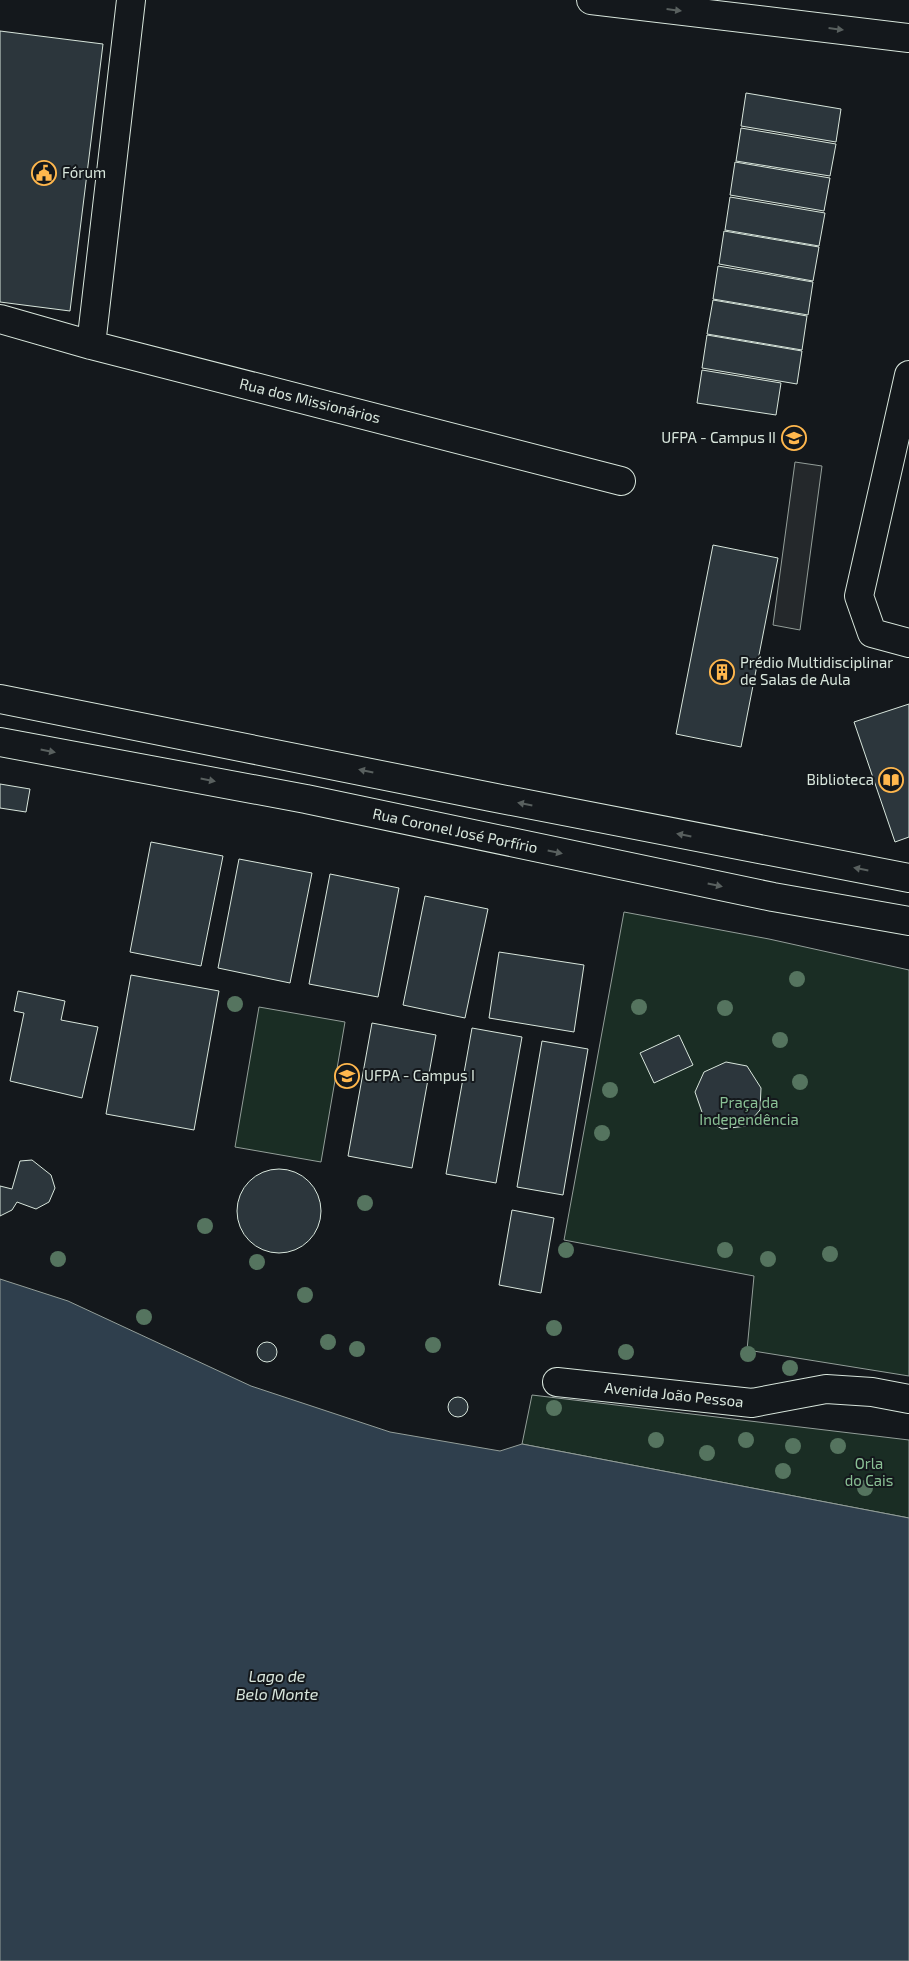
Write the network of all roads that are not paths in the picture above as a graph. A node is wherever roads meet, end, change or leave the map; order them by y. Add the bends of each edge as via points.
1 (131, 0) edge
2 (591, 0) edge
3 (640, 3) edge
4 (909, 38) edge
5 (0, 319) edge
6 (91, 345) junction
7 (909, 375) edge
8 (622, 482) dead end
9 (909, 643) edge
10 (0, 699) edge
11 (0, 742) edge
12 (312, 760) junction
13 (306, 799) junction
14 (909, 878) edge
15 (909, 921) edge
16 (557, 1382) dead end
17 (909, 1399) edge

1 - 6 street
2 - 3 street
3 -> 4 street
5 - 6 street, Rua dos Missionários
6 - 8 street, Rua dos Missionários
7 - 9 street via 859,596 872,633
10 - 12 street
11 -> 13 street, Rua Coronel José Porfírio
12 - 13 street
14 -> 12 street via 491,798
13 -> 15 street, Rua Coronel José Porfírio via 773,897
16 - 17 street, Avenida João Pessoa via 752,1404 826,1389 872,1392

